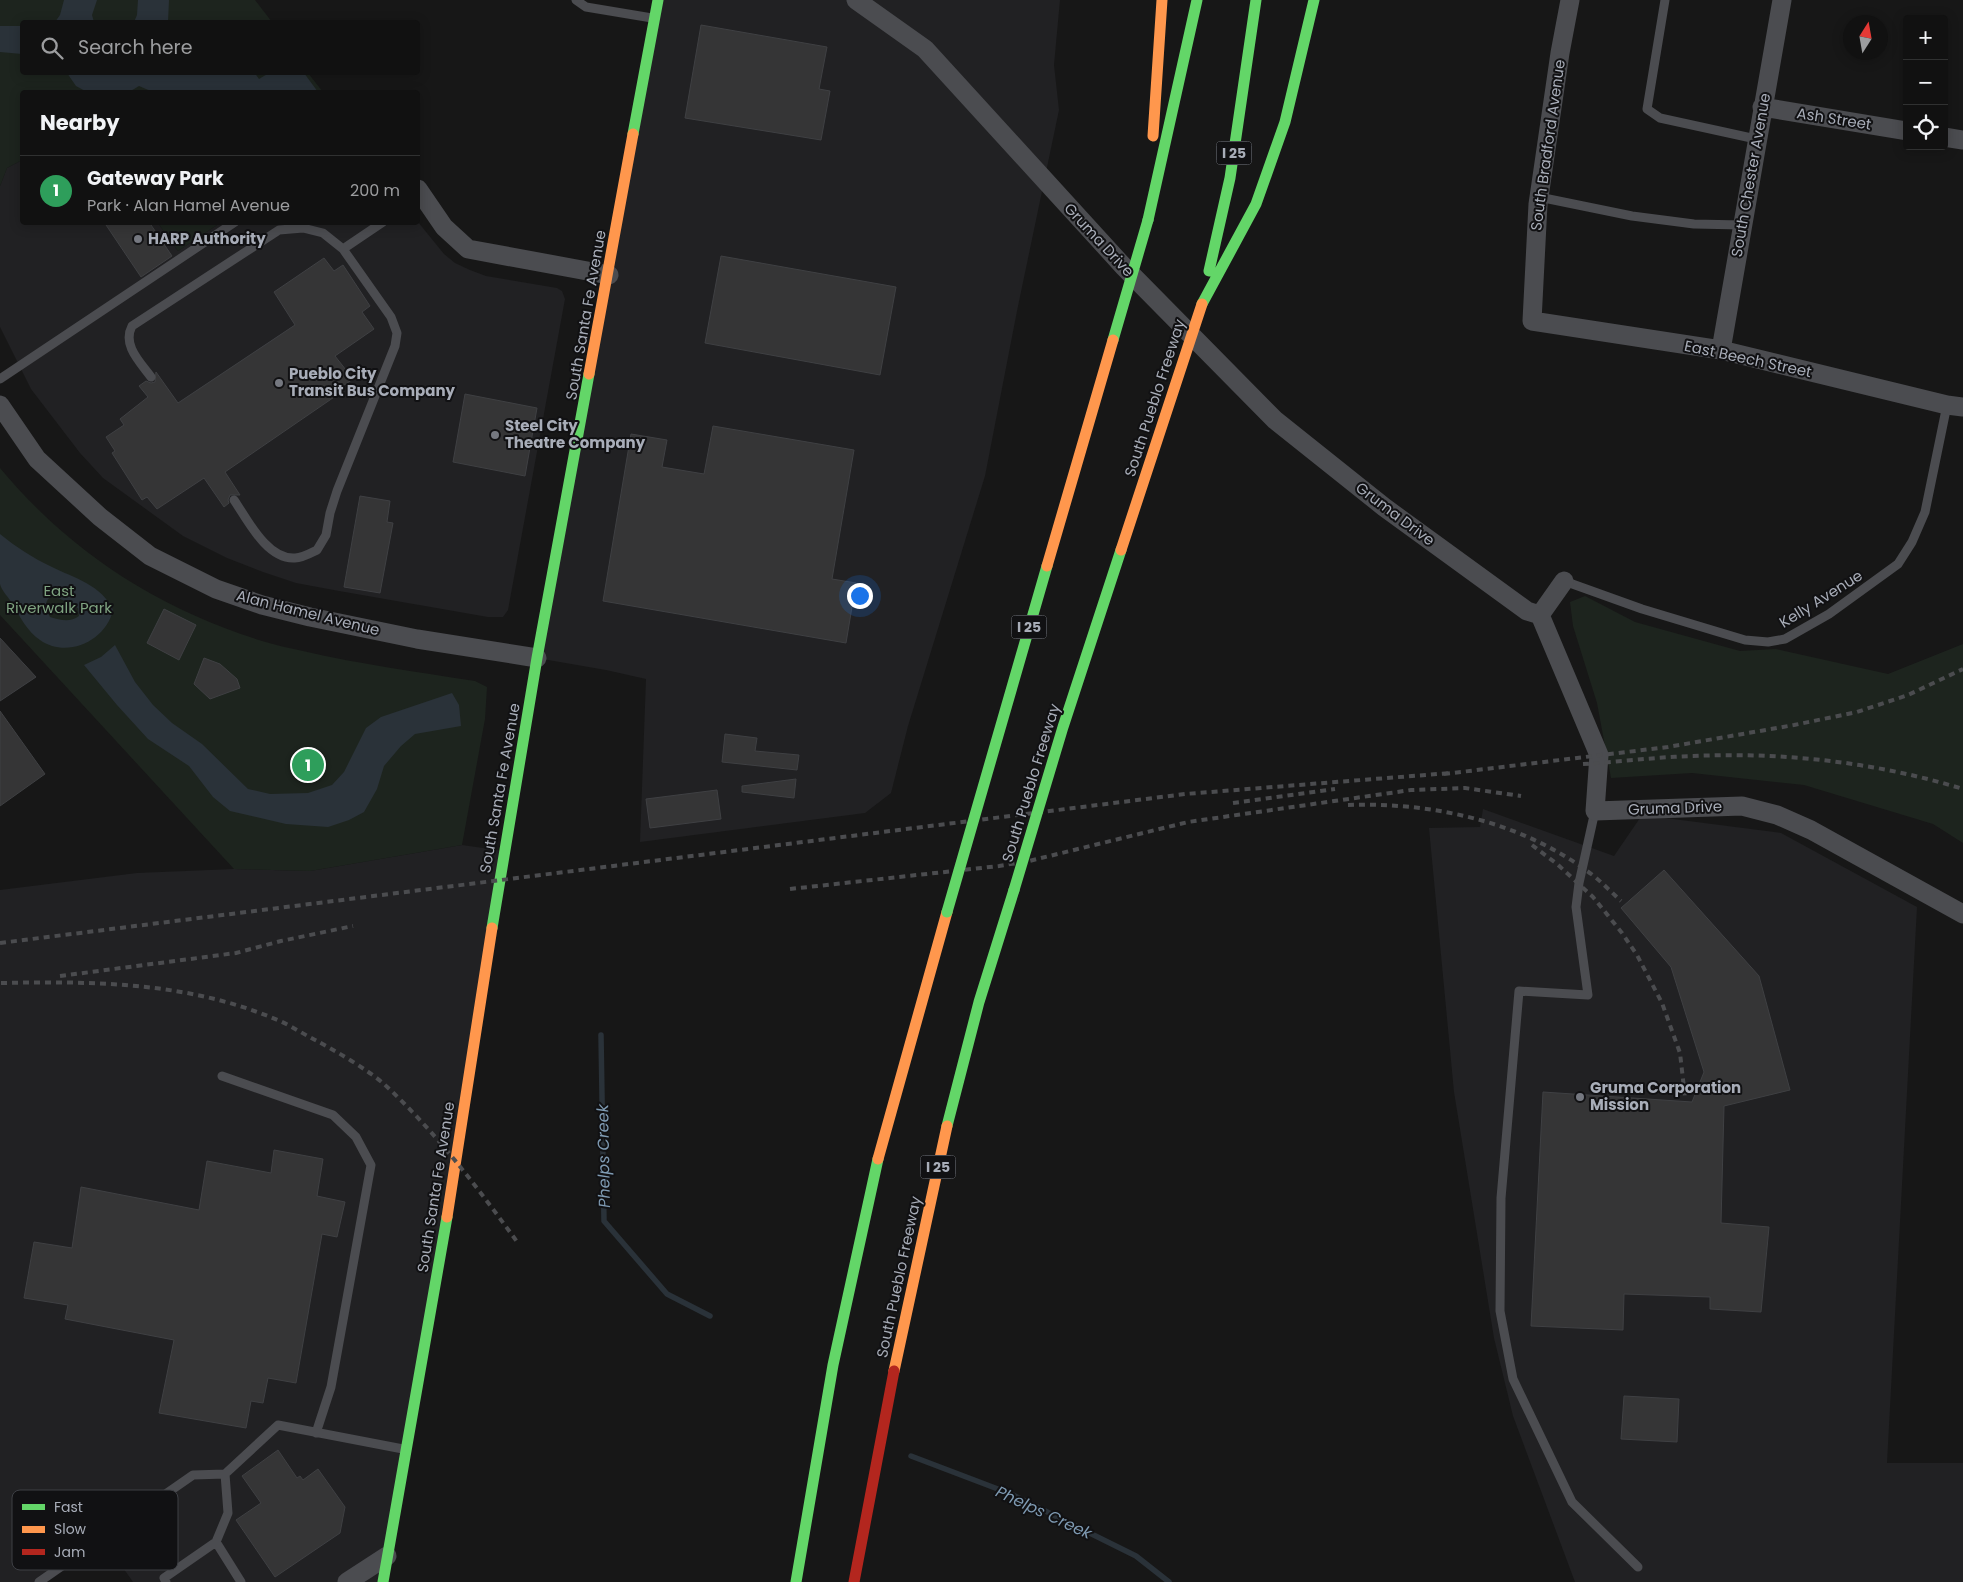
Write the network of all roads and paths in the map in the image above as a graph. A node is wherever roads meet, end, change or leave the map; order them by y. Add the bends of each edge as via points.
1 (576, 0) edge
2 (658, 0) edge
3 (856, 0) edge
4 (1162, 0) edge
5 (1198, 0) edge
6 (1256, 0) edge
7 (1314, 0) edge
8 (1570, 0) edge
9 (1665, 0) edge
10 (1782, 0) edge
11 (655, 18) junction
12 (1762, 107) junction
13 (1903, 130) edge
14 (1948, 138) edge
15 (1756, 139) junction
16 (1963, 140) edge
17 (420, 195) edge
18 (1539, 197) junction
19 (1148, 220) junction
20 (231, 225) edge
21 (378, 225) edge
22 (1742, 225) junction
23 (343, 249) junction
24 (609, 275) junction
25 (1202, 304) junction
26 (1532, 321) joint
27 (1721, 350) junction
28 (151, 377) dead end
29 (0, 379) edge
30 (0, 405) edge
31 (1955, 406) edge
32 (234, 500) dead end
33 (1564, 581) joint
34 (1540, 615) junction
35 (537, 658) junction
36 (1595, 810) junction
37 (1963, 914) edge
38 (222, 1076) dead end
39 (316, 1433) junction
40 (405, 1450) junction
41 (225, 1474) junction
42 (171, 1490) edge
43 (216, 1542) junction
44 (387, 1556) junction
45 (1638, 1567) dead end
46 (178, 1568) edge
47 (56, 1570) edge
48 (176, 1570) edge
49 (39, 1582) edge
50 (166, 1582) edge
51 (241, 1582) edge
52 (348, 1582) edge
53 (383, 1582) edge
54 (796, 1582) edge
55 (854, 1582) edge

1 - 11 lane via 586,7
2 - 11 main road, South Santa Fe Avenue
3 - 34 street, Gruma Drive via 926,49 1124,267 1275,420 1384,507 1527,611
4 - 19 main road
5 - 19 main road, I 25
6 - 25 main road, South Pueblo Freeway / I 25 via 1230,178
7 - 25 main road via 1285,122 1256,204
8 - 18 street, South Bradford Avenue
9 - 15 lane via 1648,108 1660,118
10 - 12 street, South Chester Avenue
11 - 24 main road, South Santa Fe Avenue
12 - 13 street, Ash Street
12 - 15 street, South Chester Avenue
14 - 16 street
15 - 22 street, South Chester Avenue
17 - 24 street via 444,227 468,249
18 - 22 lane via 1632,216 1694,224
18 - 26 street, South Bradford Avenue
19 - 54 main road, I 25, bridge via 881,1144 832,1366
20 - 29 lane
21 - 23 lane
22 - 27 street, South Chester Avenue
23 - 28 lane via 324,233 303,228 279,230 132,326 128,334 129,346
23 - 32 lane via 391,317 397,333 395,346 337,491 326,535 317,550 295,558 278,555 267,547
24 - 35 main road, South Santa Fe Avenue
25 - 55 main road, South Pueblo Freeway / I 25, bridge via 1063,727 980,1001 939,1160 878,1448
26 - 27 street, East Beech Street
27 - 31 street, East Beech Street
30 - 35 street, Alan Hamel Avenue via 37,460 100,517 150,556 216,589 310,617 417,639
31 - 33 lane, Kelly Avenue via 1925,512 1898,564 1829,614 1785,639 1768,642 1746,640 1642,609
33 - 34 street
34 - 36 street via 1599,755
35 - 40 main road, South Santa Fe Avenue via 451,1194
36 - 37 street, Gruma Drive via 1742,806 1777,815 1811,830
36 - 45 lane via 1576,907 1588,995 1519,991 1501,1198 1500,1311 1513,1379 1572,1502
38 - 39 lane via 333,1115 356,1137 371,1165 331,1388
39 - 40 lane
39 - 41 lane via 278,1425
40 - 44 main road, South Santa Fe Avenue
41 - 42 lane via 193,1475
41 - 43 lane via 228,1513
43 - 46 lane
43 - 51 lane
44 - 52 street
44 - 53 main road, South Santa Fe Avenue
47 - 49 lane
48 - 50 lane via 164,1578

